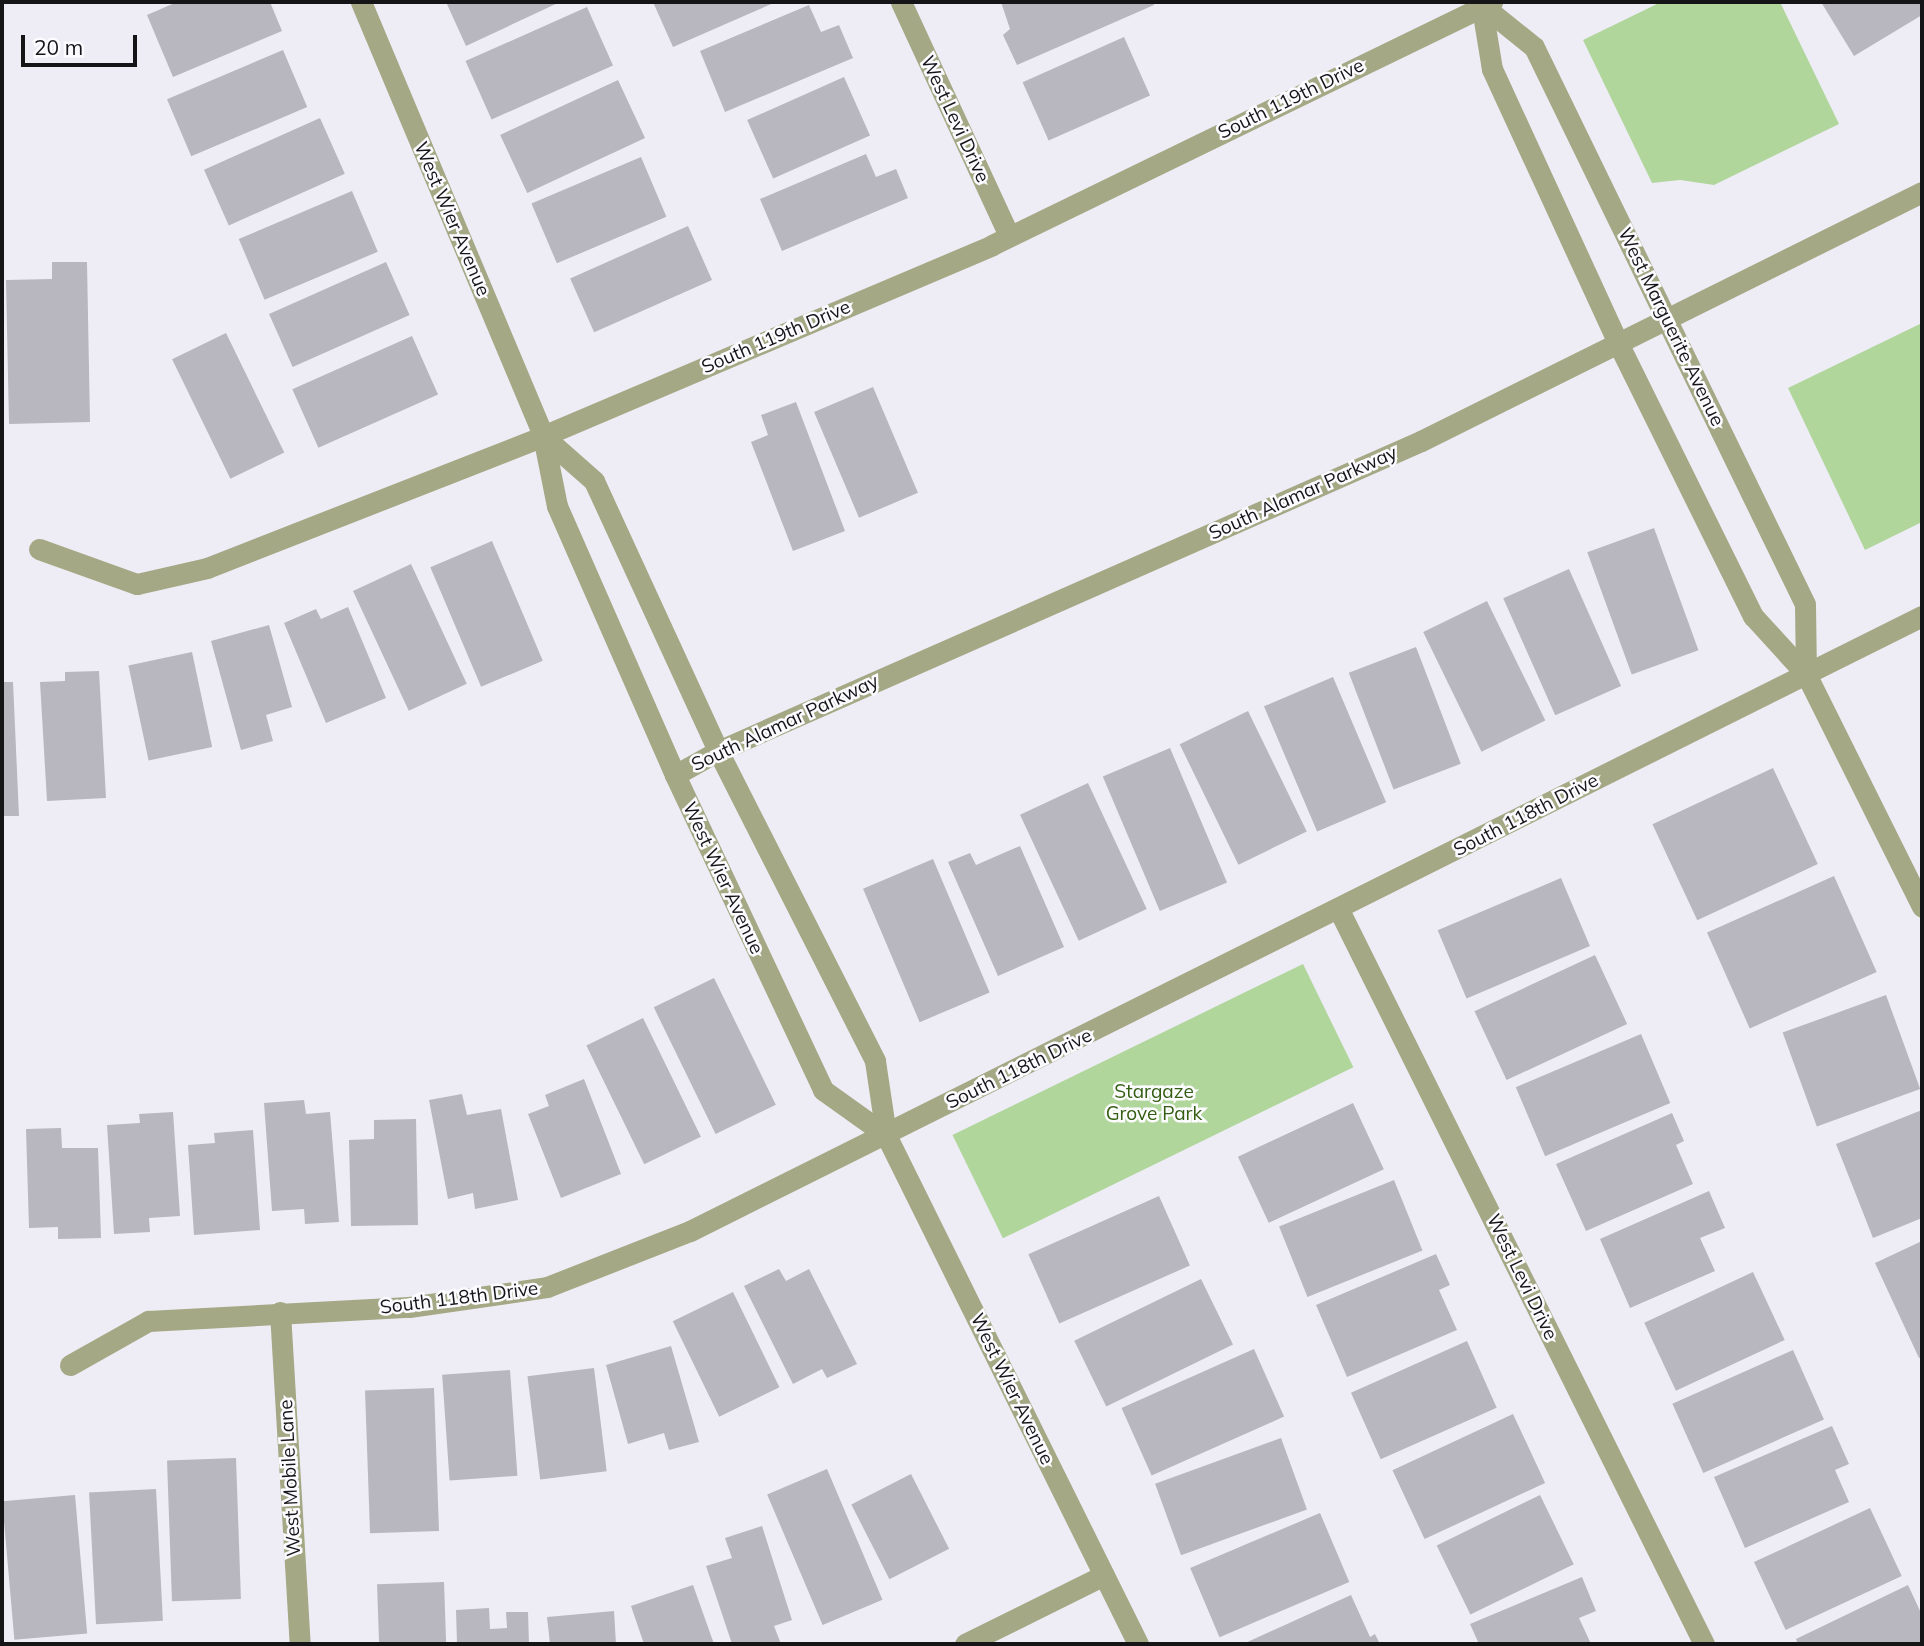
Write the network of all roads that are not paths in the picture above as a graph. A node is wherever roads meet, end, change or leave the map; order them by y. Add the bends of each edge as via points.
1 (362, 2) edge
2 (901, 2) edge
3 (1485, 3) edge
4 (1922, 192) edge
5 (1009, 236) junction
6 (1667, 319) junction
7 (1618, 343) junction
8 (543, 436) junction
9 (39, 549) dead end
10 (1922, 616) edge
11 (1806, 674) junction
12 (718, 751) junction
13 (675, 775) junction
14 (1922, 907) edge
15 (1339, 910) junction
16 (886, 1135) junction
17 (280, 1312) junction
18 (70, 1365) dead end
19 (1104, 1576) junction
20 (300, 1644) edge
21 (965, 1644) edge
22 (1138, 1644) edge
23 (1704, 1644) edge

1 - 8 street, West Wier Avenue
2 - 5 street, West Levi Drive
3 - 5 street, South 119th Drive
3 - 6 street, West Marguerite Avenue via 1534,47
3 - 7 street, West Marguerite Avenue via 1492,69
4 - 6 street, South Alamar Parkway
5 - 8 street, South 119th Drive
6 - 7 street, South Alamar Parkway
6 - 11 street, West Marguerite Avenue via 1805,604
7 - 11 street, West Marguerite Avenue via 1753,616
7 - 12 street, South Alamar Parkway via 1421,441
8 - 9 street, South 119th Drive via 207,568 160,579 136,584
8 - 12 street, West Wier Avenue via 594,481
8 - 13 street, West Wier Avenue via 557,506
10 - 11 street, South 118th Drive
11 - 14 street, West Marguerite Avenue
11 - 15 street, South 118th Drive
12 - 13 street, South Alamar Parkway
12 - 16 street, West Wier Avenue via 875,1061
13 - 16 street, West Wier Avenue via 823,1090
15 - 16 street, South 118th Drive
15 - 23 street, West Levi Drive
16 - 17 street, South 118th Drive via 690,1231 547,1287 410,1307
16 - 19 street, West Wier Avenue
17 - 18 street, South 118th Drive via 148,1321
17 - 20 street, West Mobile Lane
19 - 21 street
19 - 22 street, West Wier Avenue

